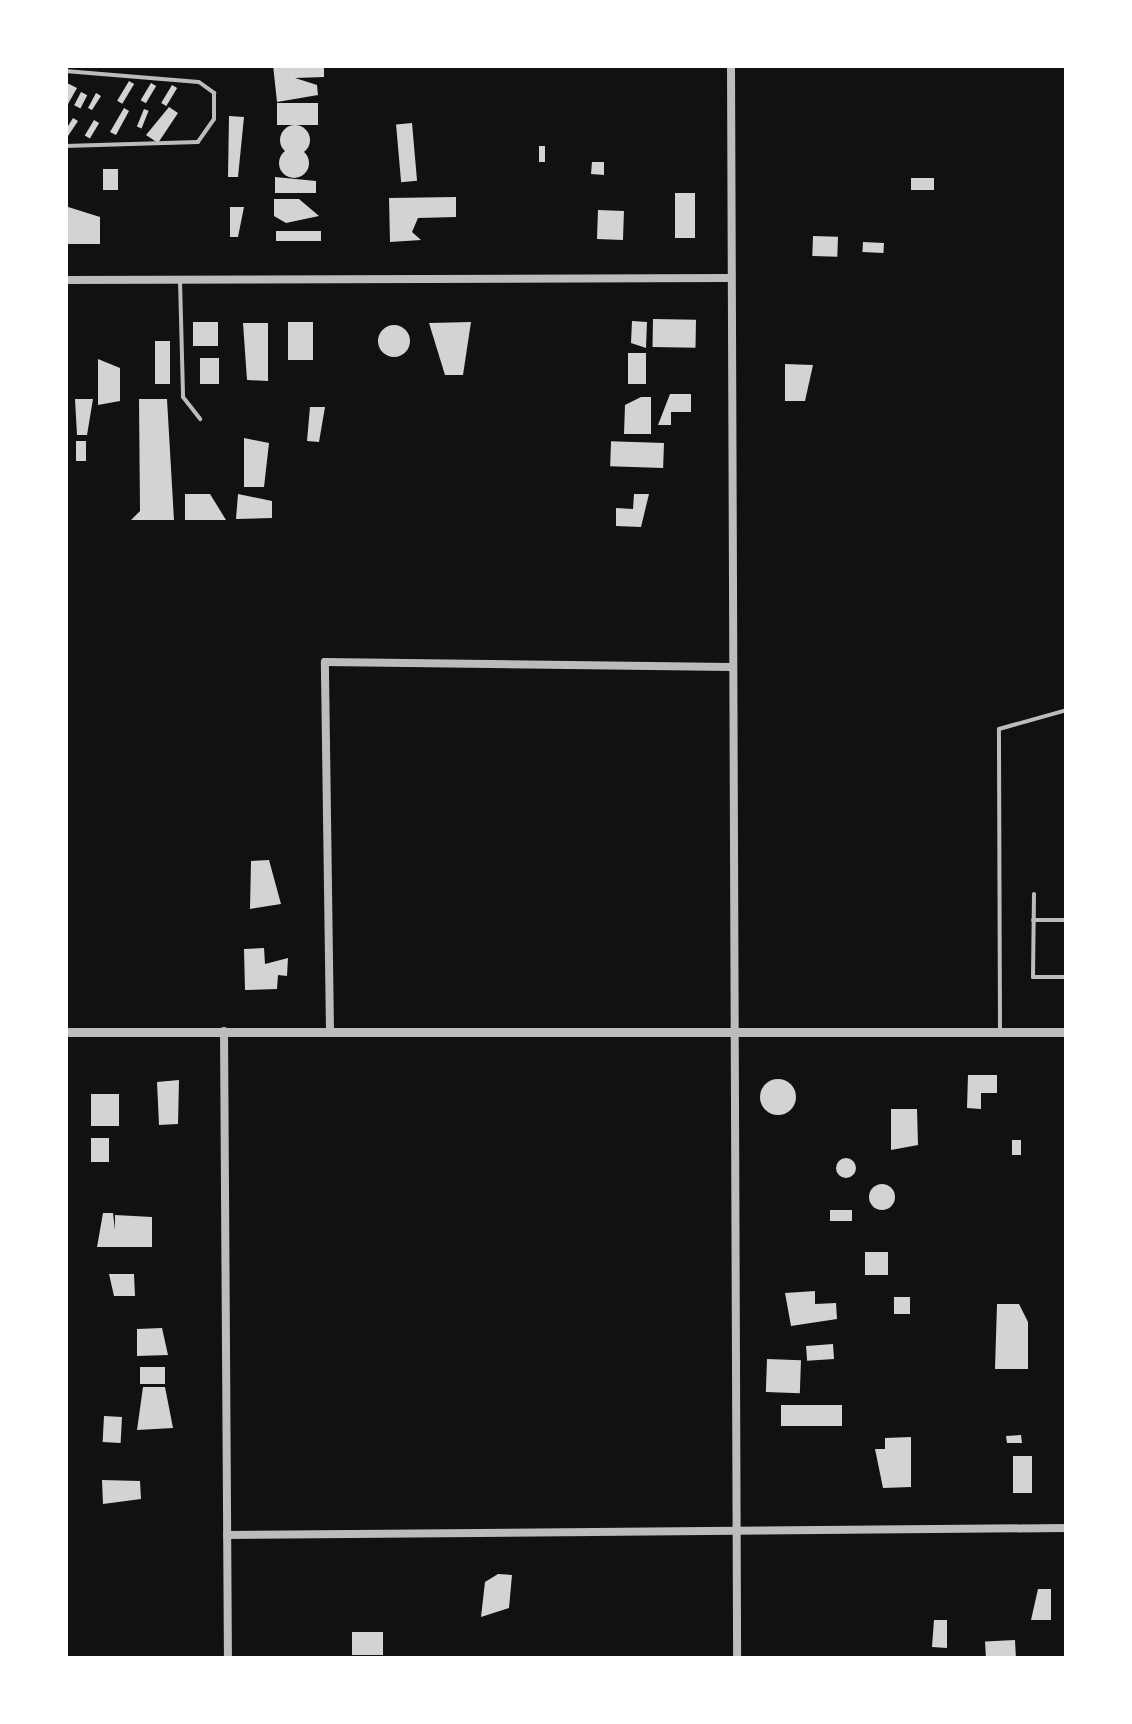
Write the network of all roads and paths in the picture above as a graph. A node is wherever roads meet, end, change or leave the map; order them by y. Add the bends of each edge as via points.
1 (731, 65) edge
2 (65, 71) edge
3 (65, 146) edge
4 (728, 278) junction
5 (65, 280) edge
6 (180, 280) junction
7 (200, 419) dead end
8 (731, 668) junction
9 (1067, 710) edge
10 (1034, 894) dead end
11 (1034, 920) junction
12 (1067, 920) edge
13 (1067, 977) edge
14 (224, 1031) junction
15 (330, 1031) junction
16 (734, 1031) junction
17 (65, 1032) edge
18 (1000, 1032) junction
19 (1067, 1032) edge
20 (736, 1526) junction
21 (1067, 1528) edge
22 (227, 1535) junction
23 (228, 1659) edge
24 (737, 1659) edge

1 - 4 street
2 - 3 lane via 199,82 214,93 214,120 198,142
4 - 6 street
4 - 8 street
5 - 6 street
6 - 7 lane via 183,397
8 - 15 street via 325,662
8 - 16 street
9 - 18 lane via 999,730
10 - 11 lane
11 - 12 lane
11 - 13 lane via 1033,976
14 - 15 street
14 - 17 street
14 - 22 street
15 - 16 street
16 - 18 street
16 - 20 street
18 - 19 street
20 - 21 street
20 - 22 street
20 - 24 street
22 - 23 street

